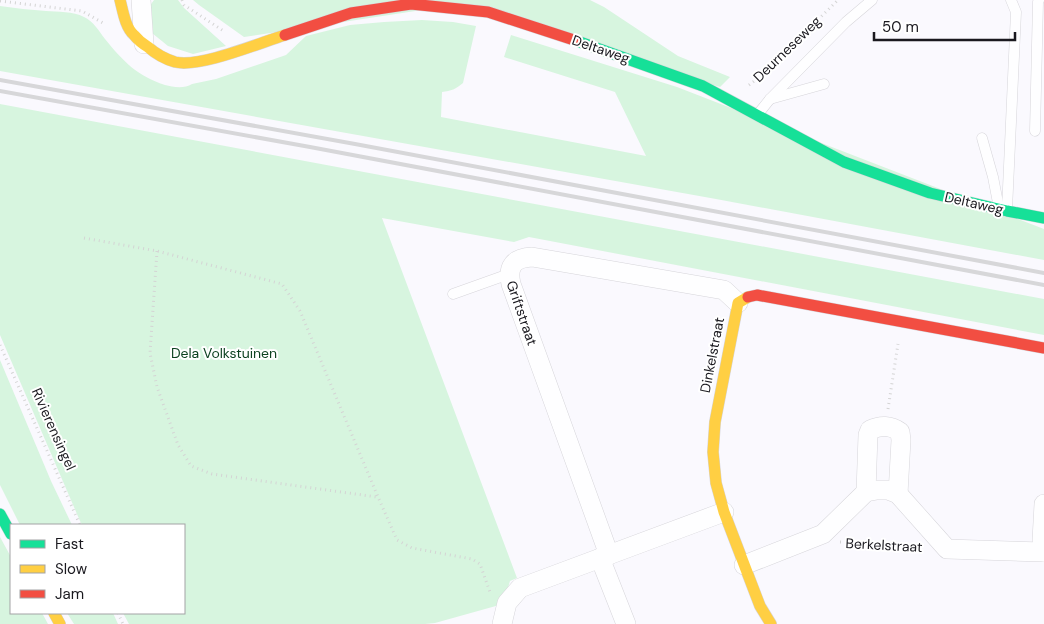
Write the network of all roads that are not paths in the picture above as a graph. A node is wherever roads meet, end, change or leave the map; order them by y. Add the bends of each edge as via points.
1 (120, 0) edge
2 (141, 0) edge
3 (872, 0) edge
4 (1011, 0) edge
5 (1039, 0) edge
6 (144, 44) junction
7 (824, 84) dead end
8 (770, 99) junction
9 (757, 115) junction
10 (1035, 130) dead end
11 (982, 138) dead end
12 (1003, 210) junction
13 (1044, 218) edge
14 (509, 274) junction
15 (453, 294) dead end
16 (738, 303) junction
17 (1044, 348) edge
18 (866, 492) junction
19 (898, 494) junction
20 (1044, 504) edge
21 (724, 512) junction
22 (0, 514) edge
23 (10, 532) edge
24 (1044, 552) edge
25 (604, 557) junction
26 (744, 565) junction
27 (502, 624) edge
28 (626, 624) edge
29 (771, 624) edge

1 - 6 street, Deltaweg via 132,34
2 - 6 street
3 - 8 lane
4 - 12 lane via 1016,12
5 - 10 lane
6 - 9 street, Deltaweg via 160,56 176,62 189,62 233,52 351,13 412,4 488,12 703,86
7 - 8 lane
8 - 9 lane
9 - 12 street, Deltaweg via 844,162 930,192
11 - 12 lane
12 - 13 street, Deltaweg
14 - 15 lane
14 - 16 street, Griftstraat via 513,264 521,258 532,257 724,290
14 - 25 street, Griftstraat
16 - 17 street, Dinkelstraat via 746,297 758,296
16 - 21 street, Dinkelstraat via 715,422 716,482
18 - 19 street via 888,490
18 - 19 street via 870,430 894,427 900,432 901,440
18 - 26 street, Berkelstraat via 823,534
19 - 24 street, Berkelstraat via 947,549
20 - 24 street
21 - 25 street
21 - 26 street, Dinkelstraat
22 - 23 street
25 - 27 street via 520,588 507,603
25 - 28 street, Griftstraat
26 - 29 street, Dinkelstraat via 760,606

